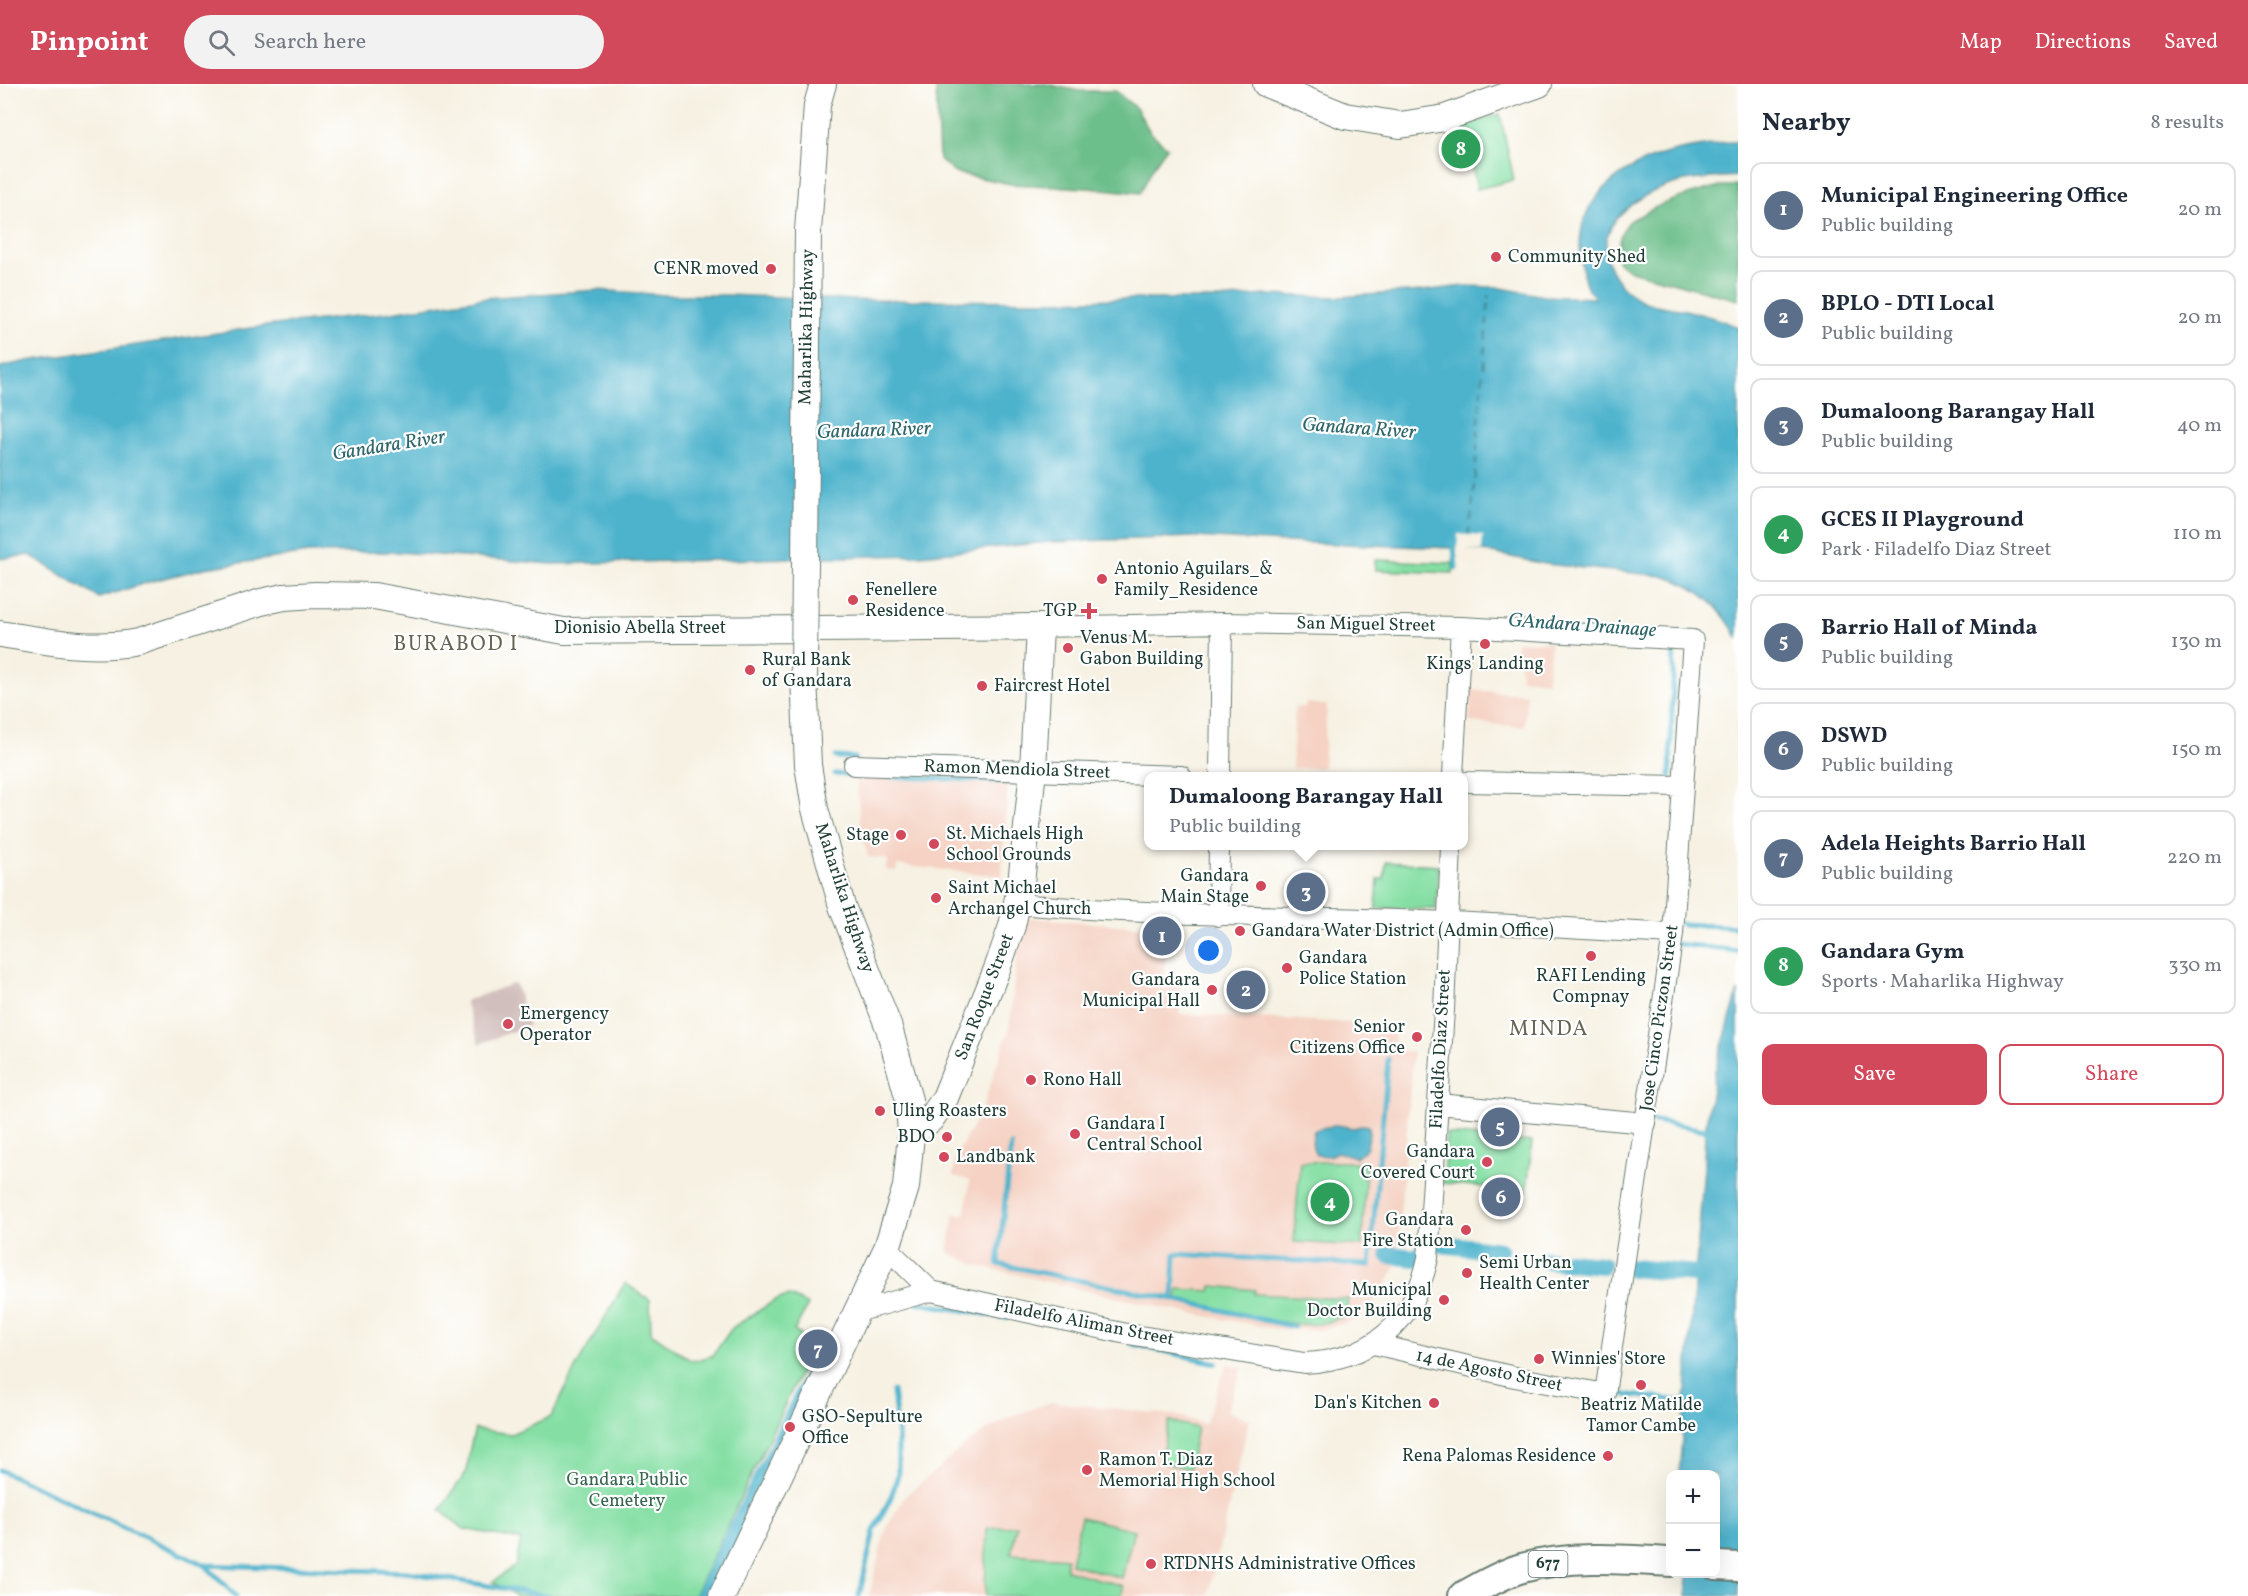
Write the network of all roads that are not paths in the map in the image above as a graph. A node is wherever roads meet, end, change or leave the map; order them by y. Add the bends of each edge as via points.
1 (823, 84) edge
2 (1266, 84) edge
3 (1539, 84) edge
4 (1222, 622) junction
5 (1040, 627) junction
6 (1461, 627) junction
7 (0, 634) edge
8 (1693, 640) joint
9 (854, 765) dead end
10 (1032, 770) junction
11 (1220, 772) edge
12 (1453, 772) edge
13 (1144, 775) edge
14 (1468, 782) edge
15 (1683, 786) junction
16 (1219, 850) edge
17 (1450, 850) edge
18 (1017, 904) junction
19 (1218, 916) junction
20 (1448, 922) junction
21 (1672, 934) junction
22 (1438, 1104) junction
23 (1646, 1123) junction
24 (911, 1135) junction
25 (886, 1248) junction
26 (931, 1291) junction
27 (856, 1312) junction
28 (1374, 1344) junction
29 (1237, 1352) joint
30 (1605, 1394) joint
31 (1666, 1562) edge
32 (1720, 1566) edge
33 (1738, 1567) edge
34 (1494, 1589) edge
35 (722, 1596) edge
36 (1463, 1596) edge

1 - 24 main road, Maharlika Highway, bridge via 816,115 808,231 804,677 808,765 815,808 842,906 889,1028 909,1100
2 - 3 main road via 1345,116 1400,125 1445,117
4 - 5 street, San Miguel Street
4 - 6 street, San Miguel Street
4 - 11 street
5 - 7 main road, Dionisio Abella Street via 564,631 374,596 315,596 261,602 120,645 91,647
5 - 10 main road, San Roque Street
6 - 8 street, San Miguel Street
6 - 12 street
8 - 15 street, Jose Cinco Piczon Street
9 - 10 street, Ramon Mendiola Street
10 - 13 street, Ramon Mendiola Street
10 - 18 main road, San Roque Street
14 - 15 street
15 - 21 street, Jose Cinco Piczon Street
16 - 19 street
17 - 20 street, Filadelfo Diaz Street
18 - 19 street
18 - 24 main road, San Roque Street via 997,969 945,1098 931,1119
19 - 20 street
20 - 21 street
20 - 22 street, Filadelfo Diaz Street
21 - 23 street, Jose Cinco Piczon Street
22 - 23 street
22 - 28 street, Filadelfo Diaz Street via 1428,1258 1423,1280 1409,1308
23 - 30 street, Jose Cinco Piczon Street
24 - 25 main road, Maharlika Highway via 906,1187
25 - 26 street
25 - 27 main road, Maharlika Highway
26 - 27 street, Filadelfo Aliman Street
26 - 29 street, Filadelfo Aliman Street via 1122,1333
27 - 35 main road, Maharlika Highway
28 - 29 street, Filadelfo Diaz Street via 1350,1355 1314,1363
28 - 30 street, 14 de Agosto Street
31 - 34 highway, 677 via 1574,1559 1522,1568
32 - 33 highway
34 - 36 highway, 677

